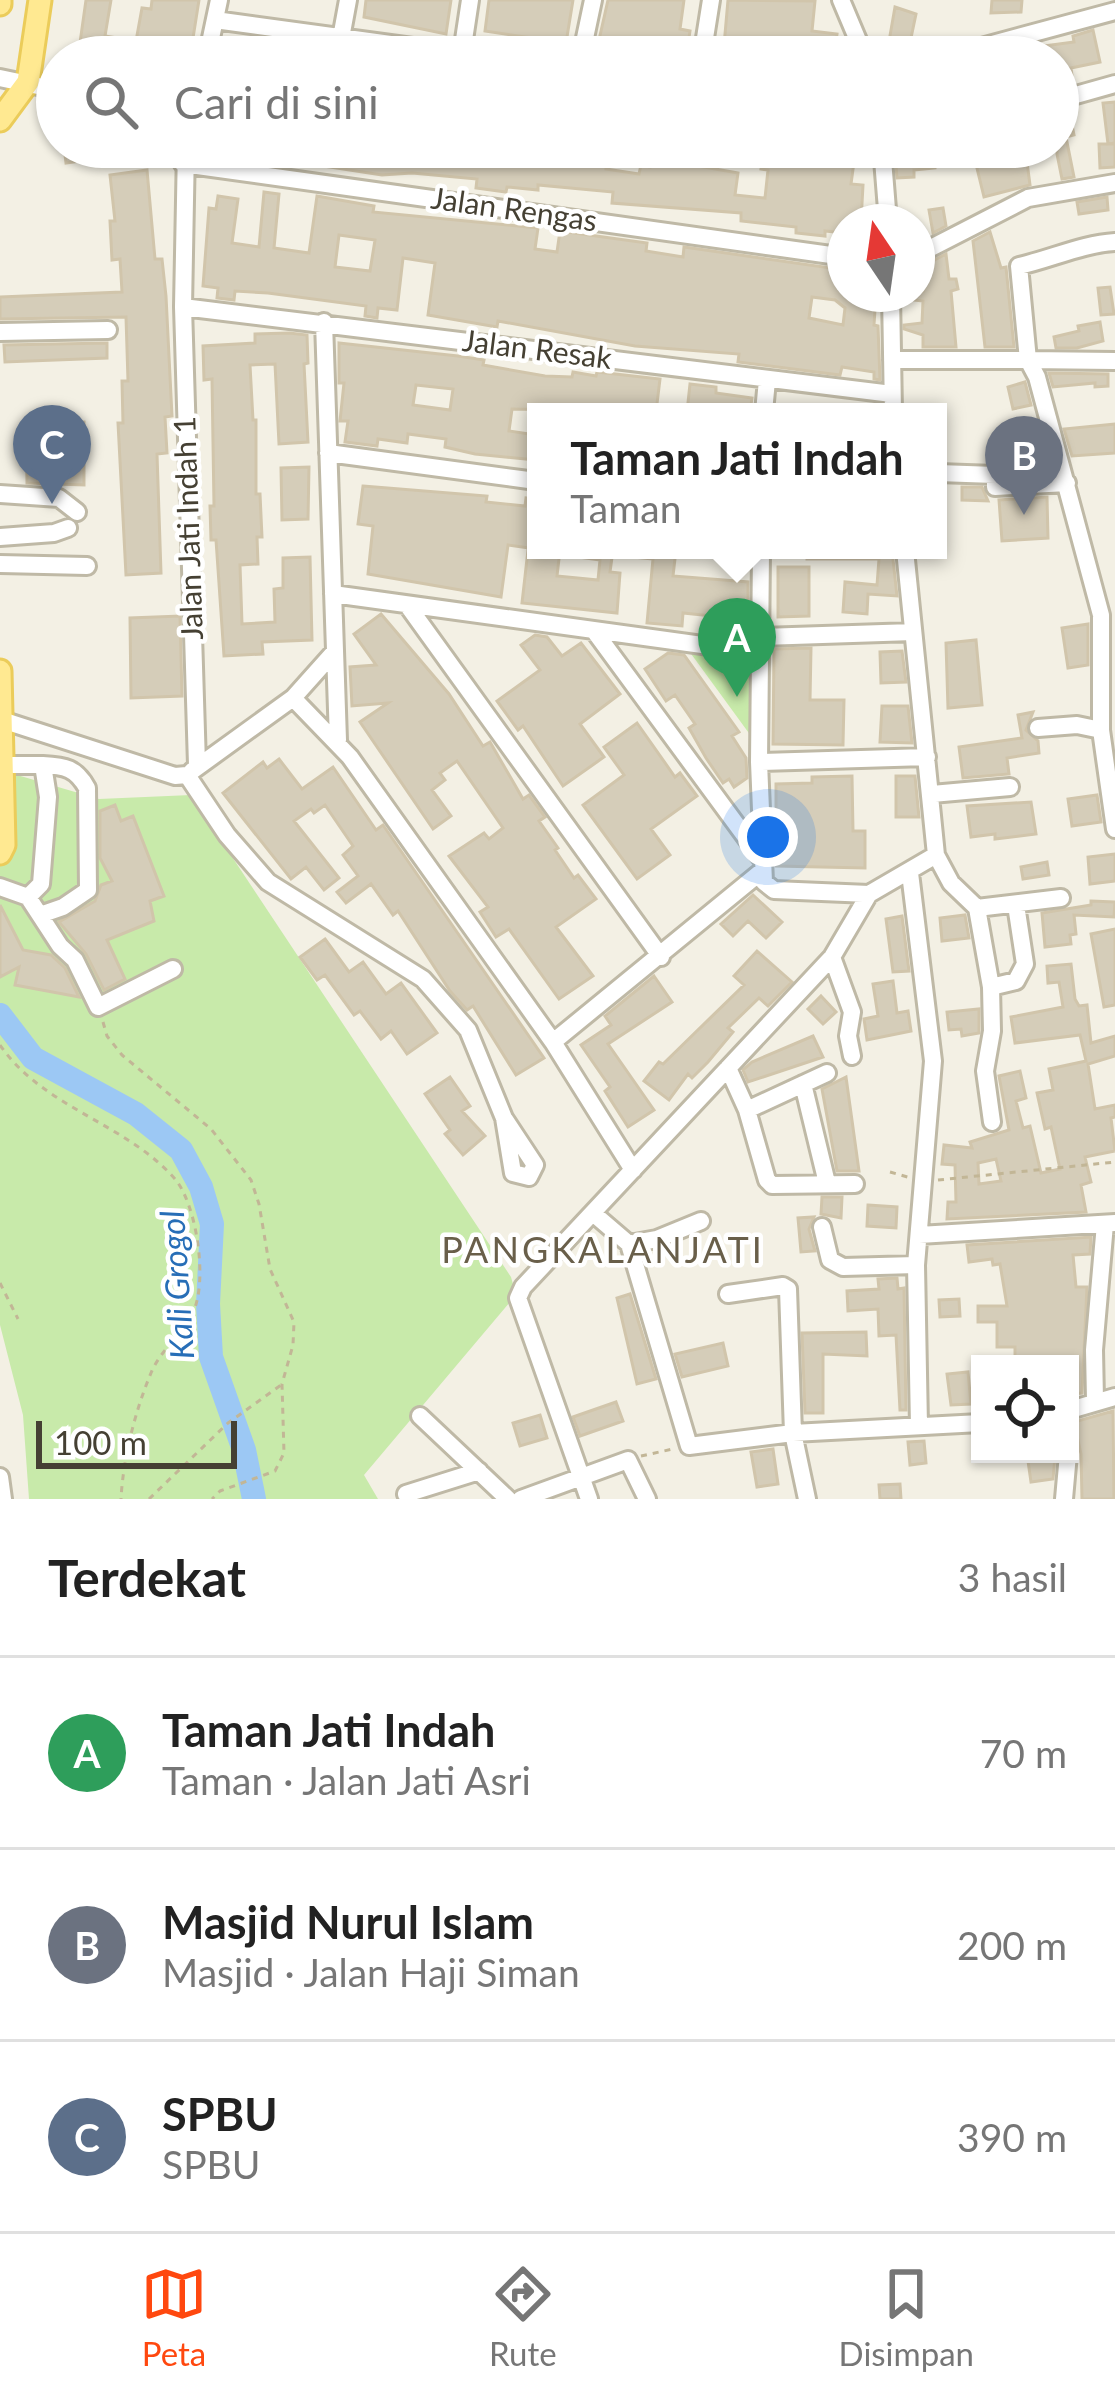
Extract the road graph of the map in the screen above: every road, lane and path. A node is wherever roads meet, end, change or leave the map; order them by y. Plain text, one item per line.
1 (40, 0) edge
2 (219, 0) edge
3 (348, 0) edge
4 (470, 0) edge
5 (593, 0) edge
6 (711, 0) edge
7 (848, 2) edge
8 (1115, 11) edge
9 (215, 20) junction
10 (212, 36) edge
11 (327, 36) edge
12 (341, 36) edge
13 (465, 36) edge
14 (585, 36) edge
15 (705, 36) edge
16 (859, 36) edge
17 (1022, 36) edge
18 (0, 78) edge
19 (28, 82) junction
20 (36, 84) edge
21 (1115, 84) edge
22 (1079, 94) edge
23 (0, 120) edge
24 (185, 168) edge
25 (270, 168) edge
26 (883, 168) edge
27 (1115, 183) edge
28 (886, 204) edge
29 (1115, 242) edge
30 (935, 246) edge
31 (827, 253) edge
32 (183, 307) junction
33 (891, 312) edge
34 (324, 322) junction
35 (108, 330) dead end
36 (0, 332) edge
37 (892, 360) junction
38 (1028, 361) junction
39 (1115, 361) edge
40 (767, 380) junction
41 (765, 403) edge
42 (893, 403) edge
43 (328, 453) junction
44 (947, 473) edge
45 (527, 480) edge
46 (1066, 483) junction
47 (0, 494) edge
48 (0, 537) edge
49 (761, 559) edge
50 (906, 559) edge
51 (0, 564) edge
52 (88, 566) dead end
53 (333, 594) junction
54 (408, 606) junction
55 (1108, 614) edge
56 (595, 632) junction
57 (914, 632) junction
58 (761, 645) junction
59 (335, 651) junction
60 (0, 671) edge
61 (293, 698) junction
62 (2, 720) edge
63 (1038, 728) dead end
64 (1101, 730) junction
65 (338, 740) junction
66 (927, 757) junction
67 (759, 762) junction
68 (193, 763) junction
69 (4, 765) junction
70 (43, 765) junction
71 (1010, 787) dead end
72 (932, 794) junction
73 (1114, 825) edge
74 (0, 853) edge
75 (936, 855) junction
76 (762, 865) junction
77 (910, 873) junction
78 (0, 887) edge
79 (869, 894) junction
80 (28, 896) junction
81 (1061, 898) dead end
82 (1016, 905) junction
83 (977, 908) junction
84 (40, 915) junction
85 (661, 957) junction
86 (832, 957) junction
87 (173, 969) dead end
88 (991, 987) junction
89 (98, 1007) junction
90 (553, 1042) junction
91 (0, 1045) edge
92 (852, 1056) dead end
93 (728, 1068) junction
94 (827, 1073) dead end
95 (803, 1084) junction
96 (747, 1109) junction
97 (504, 1118) dead end
98 (992, 1122) dead end
99 (1115, 1162) edge
100 (633, 1170) junction
101 (890, 1172) dead end
102 (921, 1181) junction
103 (827, 1183) junction
104 (855, 1184) dead end
105 (594, 1214) junction
106 (701, 1221) dead end
107 (1110, 1223) edge
108 (822, 1227) dead end
109 (919, 1235) junction
110 (629, 1244) junction
111 (916, 1265) junction
112 (0, 1283) edge
113 (728, 1294) dead end
114 (18, 1318) dead end
115 (282, 1384) junction
116 (1115, 1396) edge
117 (1095, 1400) junction
118 (1079, 1406) edge
119 (420, 1416) dead end
120 (971, 1423) edge
121 (919, 1426) junction
122 (793, 1433) junction
123 (689, 1446) junction
124 (628, 1460) junction
125 (1067, 1463) edge
126 (479, 1472) junction
127 (582, 1475) junction
128 (0, 1477) edge
129 (406, 1494) dead end
130 (3, 1499) edge
131 (121, 1499) edge
132 (149, 1499) edge
133 (212, 1499) edge
134 (508, 1499) edge
135 (521, 1499) edge
136 (589, 1499) edge
137 (647, 1499) edge
138 (807, 1499) edge
139 (1064, 1499) edge

1 - 19 main road
2 - 9 street
3 - 12 street
4 - 13 street
5 - 14 street
6 - 15 street
7 - 16 street
8 - 17 street
9 - 10 street
9 - 11 street
18 - 19 street
19 - 20 street
19 - 23 main road
21 - 22 street
24 - 32 street, Jalan Jati Indah 1
25 - 31 street, Jalan Rengas
26 - 28 street
27 - 30 street
29 - 38 street
32 - 34 street, Jalan Resak
32 - 68 street, Jalan Jati Indah 1
33 - 37 street
34 - 40 street, Jalan Resak
34 - 43 street
35 - 36 street
37 - 38 street
37 - 42 street
38 - 39 street
38 - 46 street
40 - 41 street
40 - 42 street, Jalan Resak
43 - 45 street
43 - 53 street
44 - 46 street
46 - 55 street
47 - 48 street
49 - 58 street
50 - 57 street
51 - 52 street
53 - 54 street
53 - 59 street
54 - 56 street
54 - 85 street
55 - 64 street
56 - 58 street
56 - 76 street
57 - 58 street
57 - 66 street
58 - 67 street
59 - 61 street
59 - 65 street
60 - 62 main road
61 - 65 street
61 - 68 street
62 - 68 street
62 - 69 main road
63 - 64 street
64 - 73 street
65 - 90 street
66 - 67 street
66 - 72 street
67 - 76 street
68 - 97 street
69 - 70 street
69 - 74 main road
70 - 80 street
70 - 84 street
71 - 72 street
72 - 75 street
75 - 77 street
75 - 83 street
76 - 79 street
76 - 85 street
77 - 79 street
77 - 102 street
78 - 80 street
79 - 86 street
80 - 84 street
81 - 82 street
82 - 83 street
82 - 88 street
83 - 88 street
84 - 89 street
85 - 90 street
86 - 92 street
86 - 93 street
87 - 89 street
88 - 98 street
89 - 115 path
90 - 100 street
91 - 131 path
93 - 96 street
93 - 100 street
94 - 95 street
95 - 96 street
95 - 103 street
96 - 103 street
99 - 102 path
100 - 105 street
101 - 102 path
102 - 109 street
103 - 104 street
105 - 110 street
105 - 127 street
106 - 110 street
107 - 109 street
107 - 117 street
108 - 111 street
109 - 111 street
110 - 123 street
111 - 121 street
112 - 114 path
113 - 122 street
115 - 132 path
115 - 133 path
116 - 117 street
117 - 118 street
119 - 126 street
120 - 121 street
121 - 122 street
122 - 123 street
122 - 138 street
123 - 124 path
124 - 127 street
124 - 137 street
125 - 139 street
126 - 129 street
126 - 134 street
127 - 135 street
127 - 136 street
128 - 130 street

